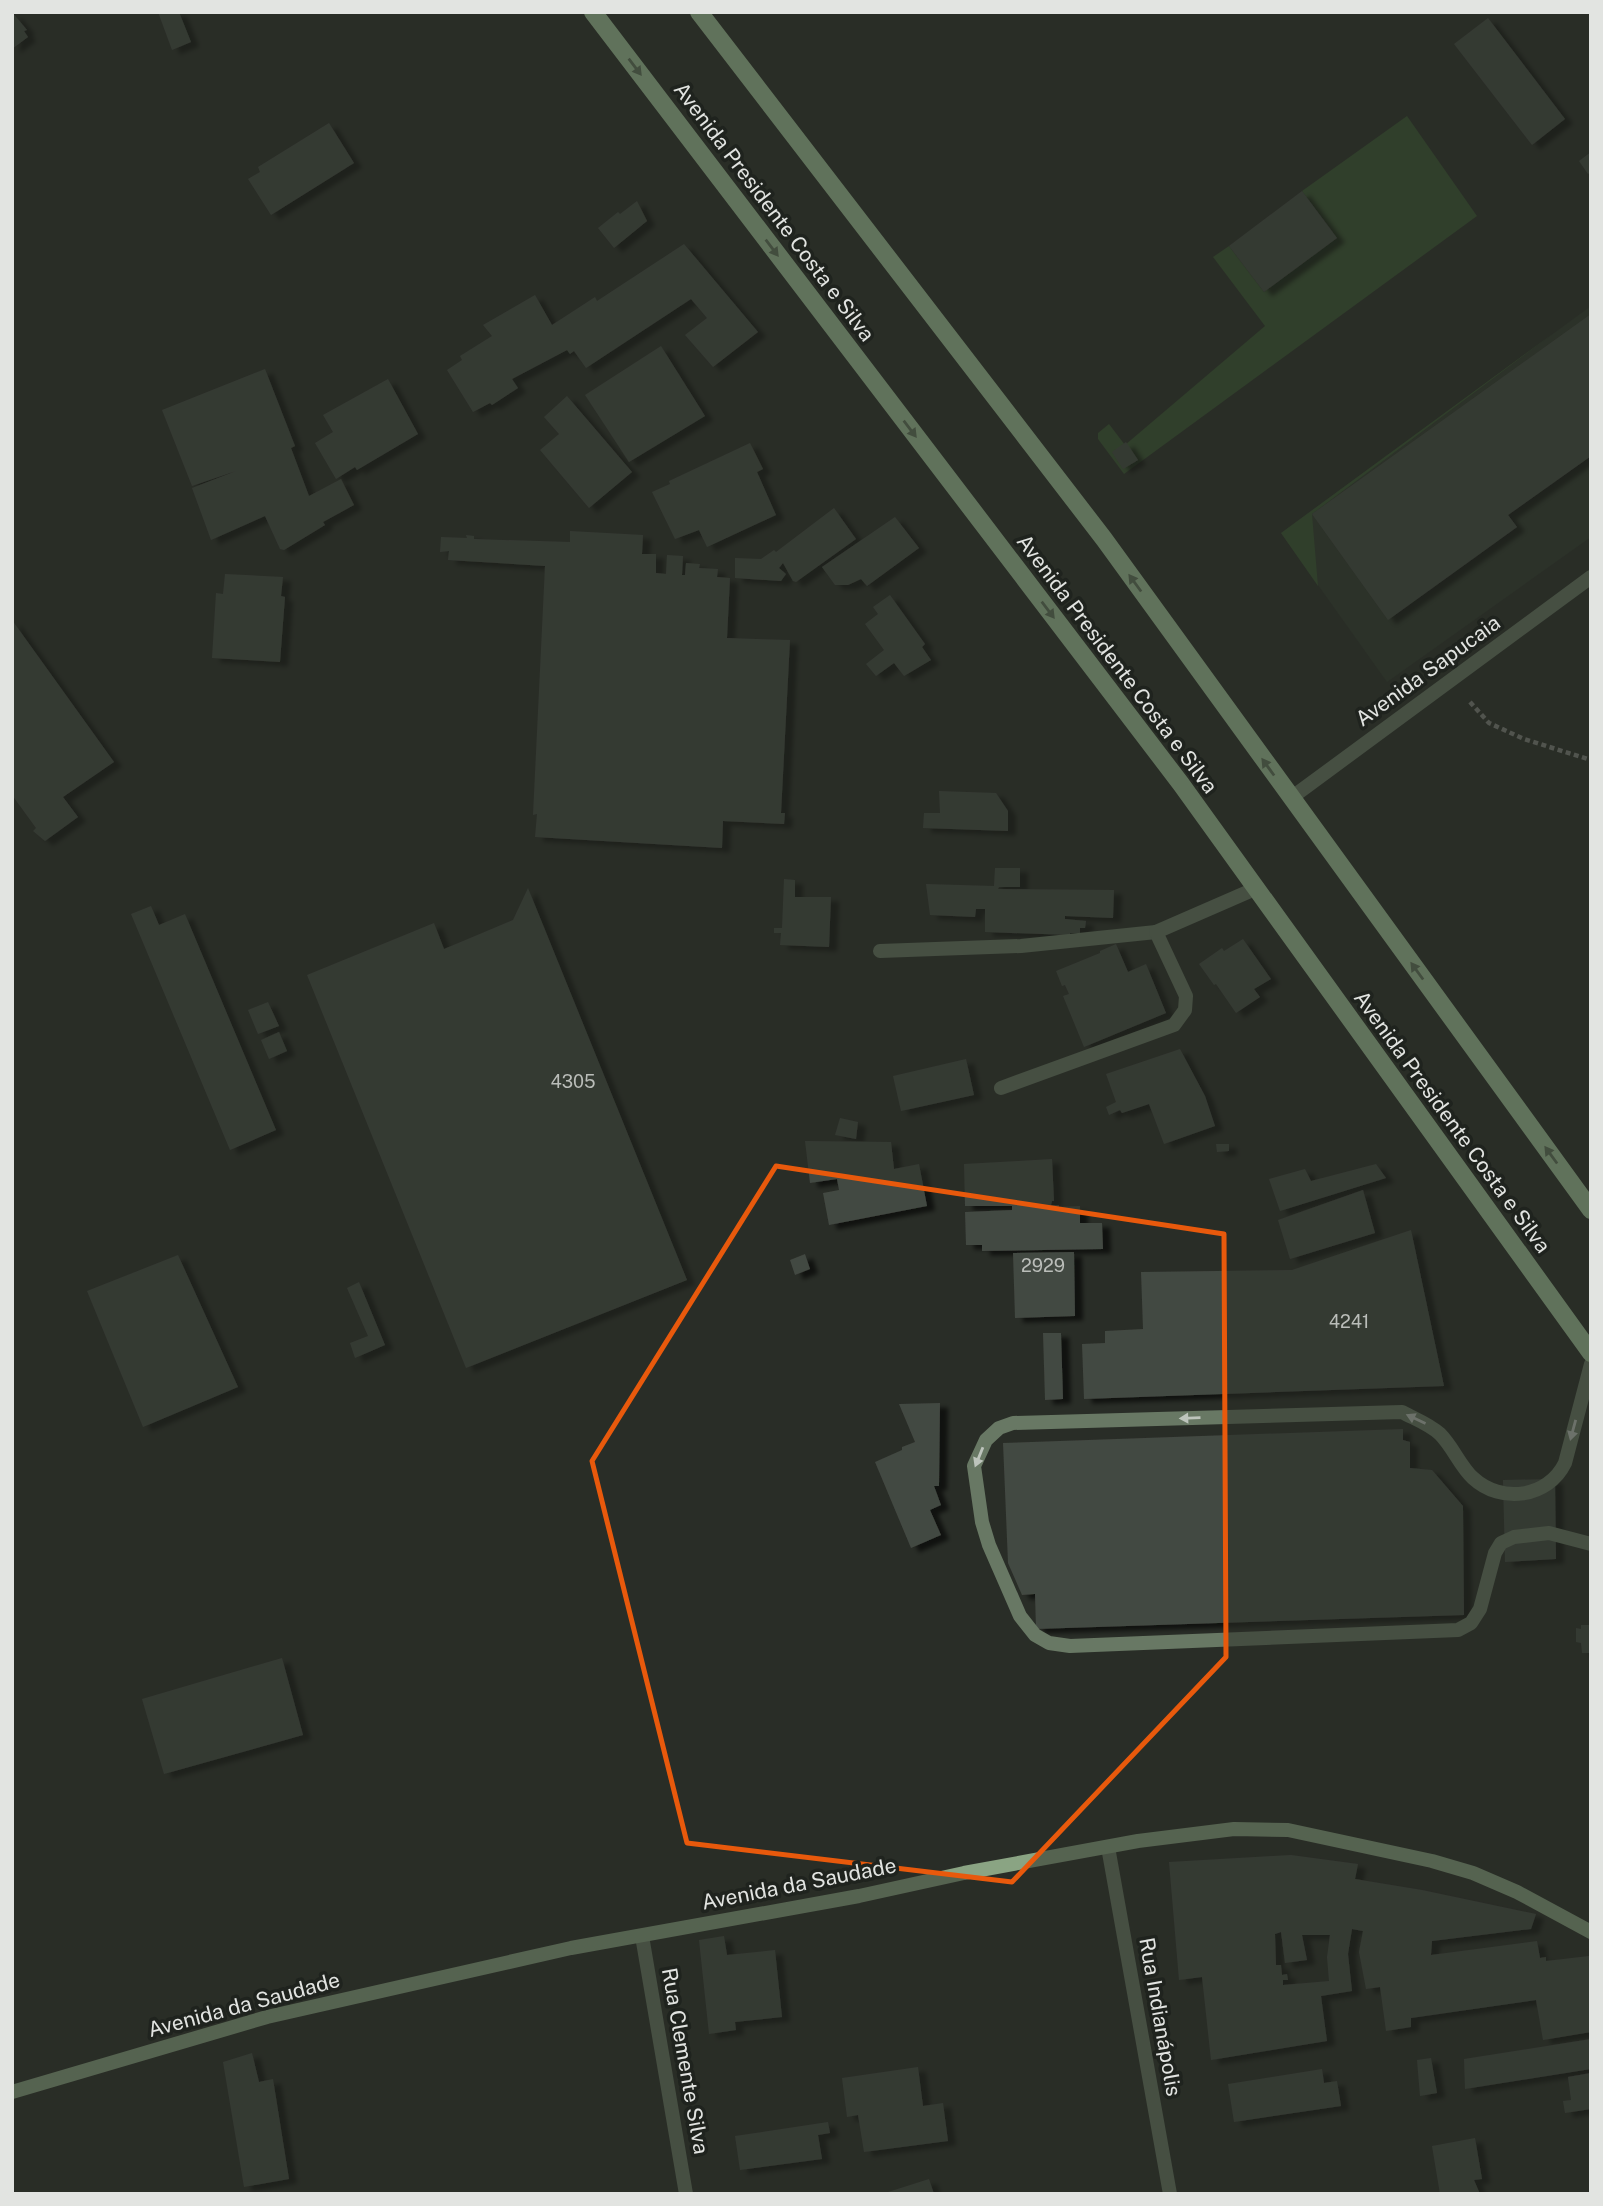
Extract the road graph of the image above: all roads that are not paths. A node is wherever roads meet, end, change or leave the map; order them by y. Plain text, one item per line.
1 (593, 12) edge
2 (699, 12) edge
3 (1591, 577) edge
4 (1291, 798) junction
5 (1257, 888) junction
6 (1156, 932) junction
7 (880, 951) dead end
8 (1001, 1088) dead end
9 (1591, 1210) edge
10 (1591, 1353) edge
11 (1591, 1364) edge
12 (1591, 1544) edge
13 (1108, 1847) junction
14 (1591, 1932) edge
15 (642, 1936) junction
16 (12, 2092) edge
17 (687, 2194) edge
18 (1170, 2194) edge

1 -> 5 main road, Avenida Presidente Costa e Silva
4 -> 2 main road
3 - 4 street, Avenida Sapucaia
9 -> 4 main road
5 - 6 street
5 - 10 main road, Avenida Presidente Costa e Silva
6 - 7 street
6 - 8 street
11 -> 12 street
13 - 14 street, Avenida da Saudade
13 - 15 street, Avenida da Saudade
13 - 18 street, Rua Indianápolis
15 - 16 street, Avenida da Saudade
15 - 17 street, Rua Clemente Silva

